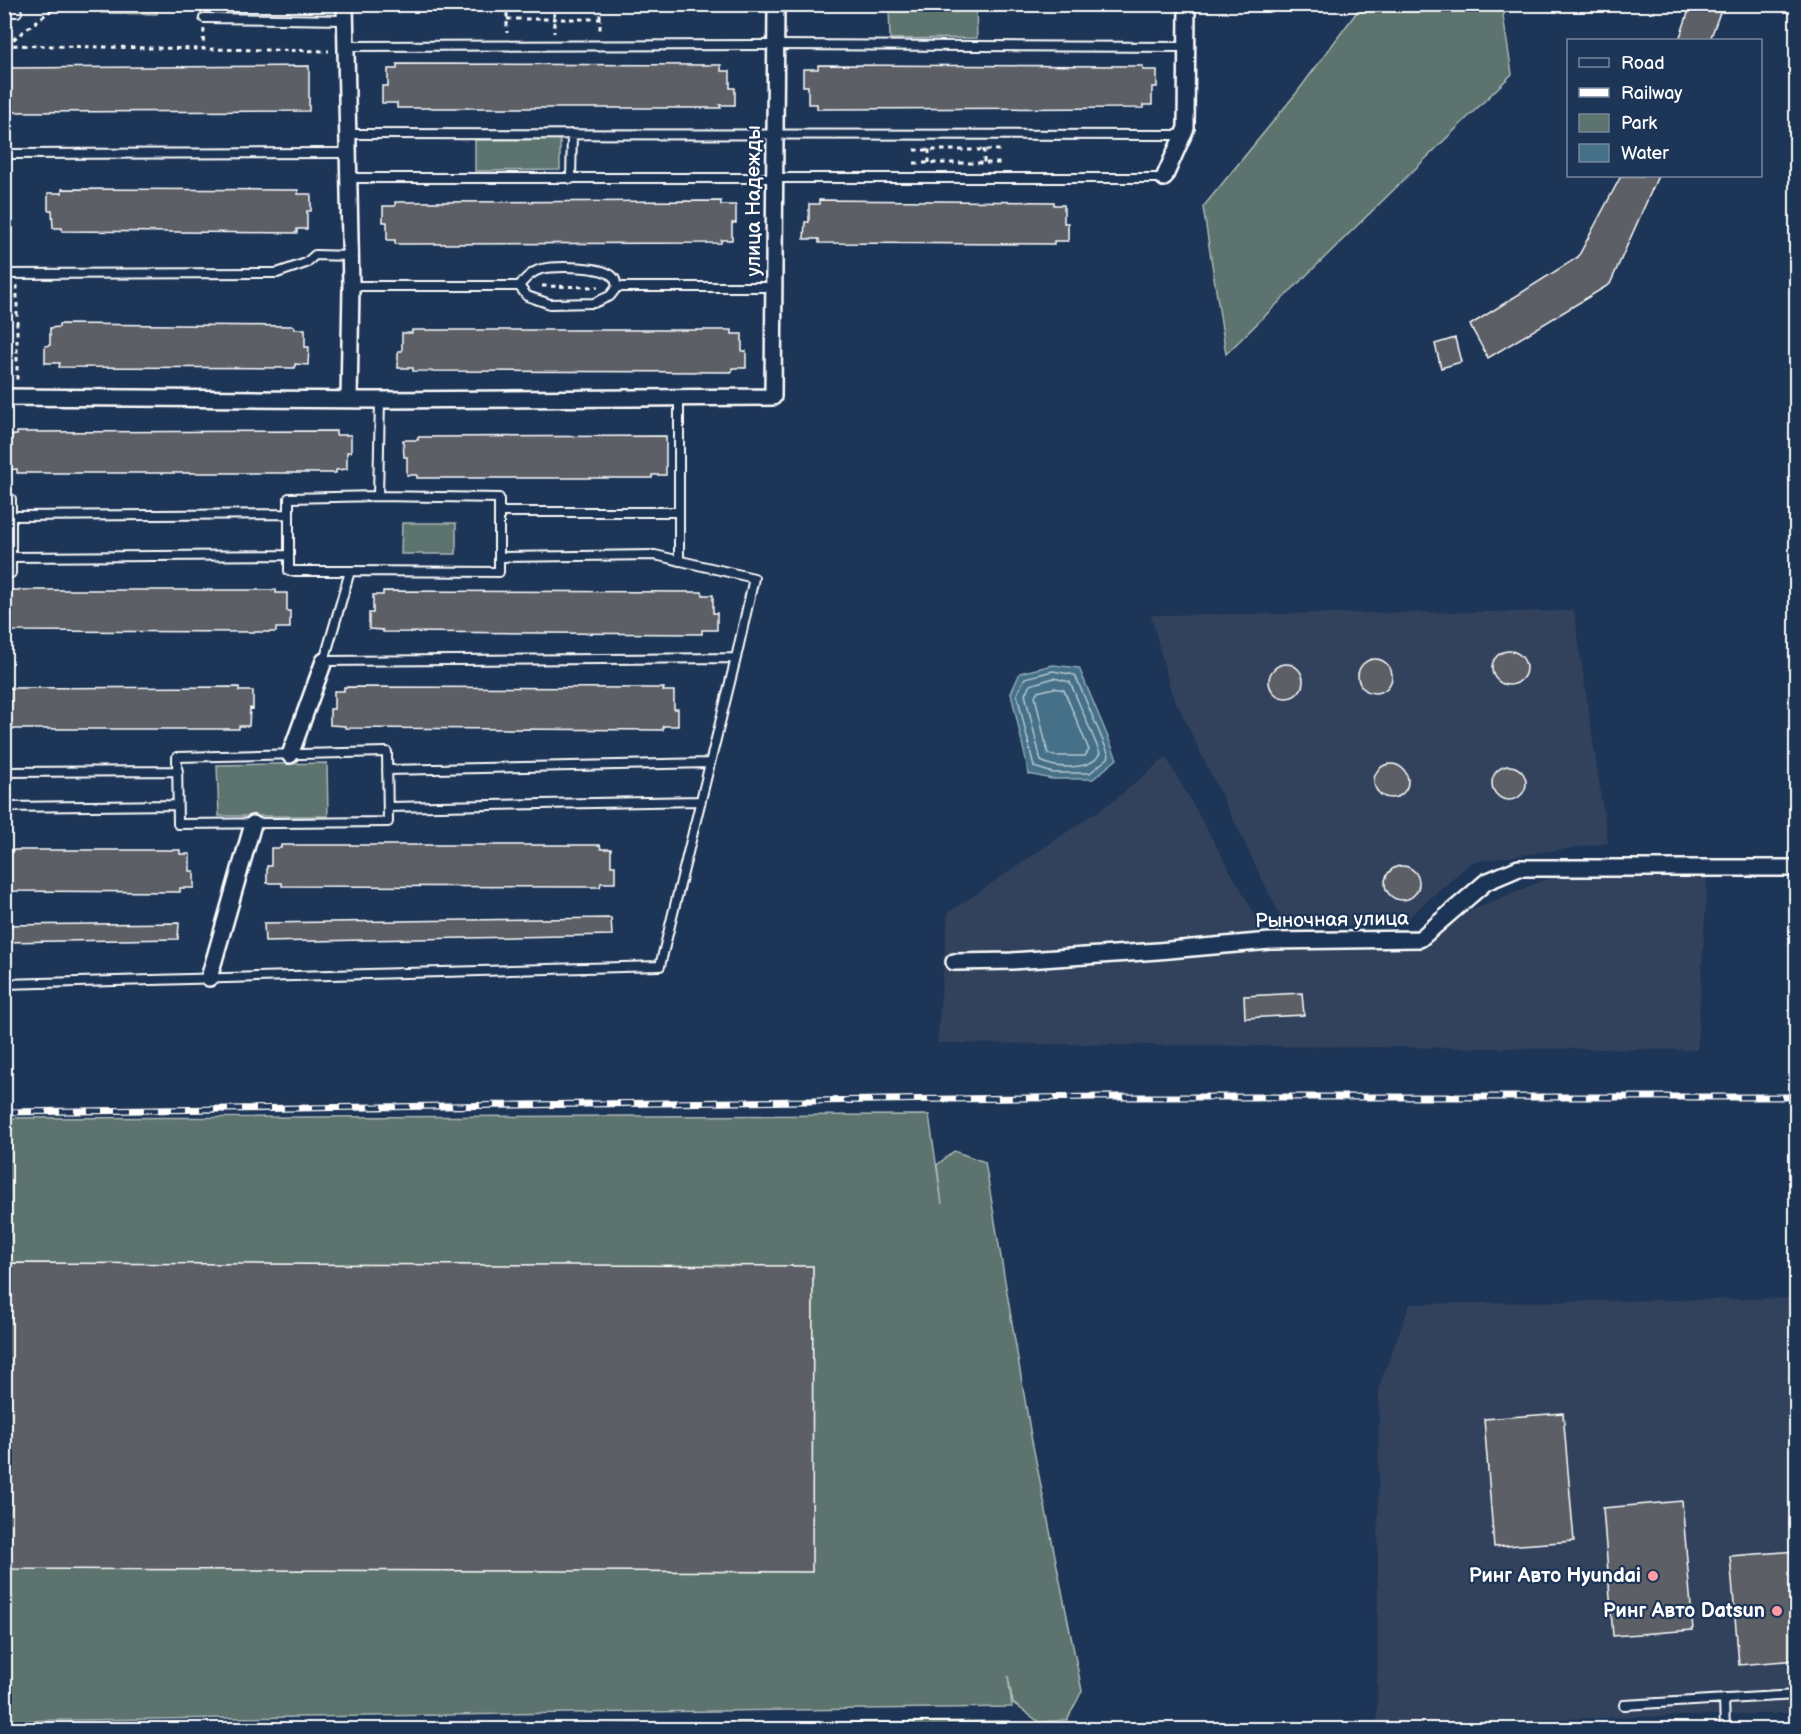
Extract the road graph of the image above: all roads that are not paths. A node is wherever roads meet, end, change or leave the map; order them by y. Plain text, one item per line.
1 (776, 4) edge
2 (1187, 4) edge
3 (4, 12) edge
4 (17, 12) dead end
5 (345, 12) edge
6 (204, 18) road end
7 (776, 45) junction
8 (1187, 47) junction
9 (345, 49) junction
10 (347, 134) junction
11 (572, 134) junction
12 (775, 134) junction
13 (1184, 135) junction
14 (347, 153) junction
15 (4, 154) edge
16 (348, 178) junction
17 (571, 178) junction
18 (776, 178) junction
19 (1164, 178) joint
20 (350, 256) junction
21 (4, 274) edge
22 (351, 286) junction
23 (519, 286) junction
24 (617, 287) junction
25 (775, 287) junction
26 (11, 397) edge
27 (679, 398) junction
28 (349, 400) junction
29 (380, 400) junction
30 (378, 496) junction
31 (4, 499) edge
32 (499, 512) junction
33 (680, 512) junction
34 (289, 514) junction
35 (11, 516) junction
36 (289, 555) junction
37 (11, 557) junction
38 (499, 557) junction
39 (679, 561) junction
40 (350, 571) junction
41 (4, 573) edge
42 (736, 658) junction
43 (324, 661) junction
44 (290, 755) junction
45 (710, 763) junction
46 (387, 770) junction
47 (177, 771) junction
48 (4, 772) edge
49 (701, 801) junction
50 (177, 805) junction
51 (4, 807) edge
52 (388, 807) junction
53 (253, 824) junction
54 (1797, 868) edge
55 (954, 962) dead end
56 (209, 978) junction
57 (4, 984) edge
58 (1797, 1695) edge
59 (1724, 1699) junction
60 (1624, 1705) dead end
61 (1725, 1730) edge

1 - 7 street, улица Надежды
2 - 8 street
3 - 4 lane
5 - 6 lane
5 - 9 street
7 - 8 lane
7 - 9 lane
7 - 12 street, улица Надежды
8 - 13 street
9 - 10 street
10 - 11 lane
10 - 14 street
11 - 12 lane
11 - 17 lane
12 - 13 lane
12 - 18 street, улица Надежды
13 - 19 street
14 - 15 lane
14 - 16 street
16 - 17 lane
16 - 20 street
17 - 18 lane
18 - 19 lane
18 - 25 street, улица Надежды
20 - 21 lane
20 - 22 street
22 - 23 lane
22 - 28 street
23 - 24 lane
23 - 24 lane
24 - 25 lane
25 - 27 street, улица Надежды
26 - 28 street
27 - 29 street
27 - 33 lane
28 - 29 street
29 - 30 lane
30 - 32 lane
30 - 34 lane
31 - 35 lane
32 - 33 lane
32 - 38 lane
33 - 39 lane
34 - 35 lane
34 - 36 lane
35 - 37 lane
36 - 37 lane
36 - 40 lane
37 - 41 lane
38 - 39 lane
38 - 40 lane
39 - 42 lane
40 - 43 lane
42 - 43 lane
42 - 45 lane
43 - 44 street
44 - 46 lane
44 - 47 lane
45 - 46 lane
45 - 49 lane
46 - 52 lane
47 - 48 lane
47 - 50 lane
49 - 52 lane
49 - 56 lane
50 - 51 lane
50 - 53 lane
52 - 53 lane
53 - 56 street
54 - 55 street, Рыночная улица
56 - 57 lane
58 - 59 lane
59 - 60 lane
59 - 61 lane

